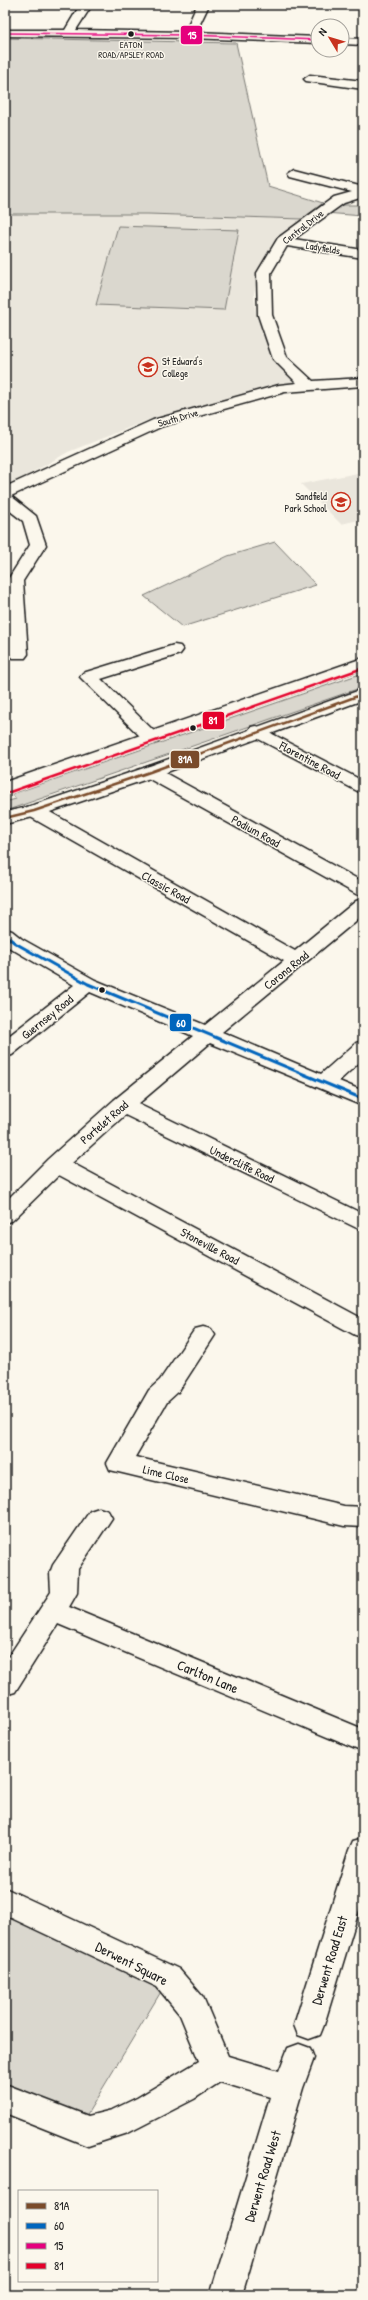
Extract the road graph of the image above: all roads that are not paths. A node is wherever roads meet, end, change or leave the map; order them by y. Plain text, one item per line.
1 (86, 5) edge
2 (203, 5) edge
3 (5, 33) edge
4 (69, 33) junction
5 (189, 35) junction
6 (310, 40) edge
7 (350, 41) edge
8 (363, 42) edge
9 (310, 78) dead end
10 (363, 85) edge
11 (294, 173) dead end
12 (363, 192) edge
13 (283, 241) junction
14 (363, 254) edge
15 (363, 382) edge
16 (310, 386) junction
17 (5, 493) edge
18 (5, 498) edge
19 (174, 650) dead end
20 (19, 654) dead end
21 (363, 663) edge
22 (362, 696) edge
23 (257, 731) junction
24 (152, 738) junction
25 (150, 772) junction
26 (5, 788) edge
27 (363, 788) edge
28 (16, 817) edge
29 (363, 890) edge
30 (363, 905) edge
31 (5, 936) edge
32 (298, 961) junction
33 (88, 984) junction
34 (207, 1034) junction
35 (363, 1048) edge
36 (5, 1050) edge
37 (324, 1083) junction
38 (363, 1099) edge
39 (122, 1105) junction
40 (56, 1164) junction
41 (5, 1215) edge
42 (363, 1223) edge
43 (363, 1329) edge
44 (203, 1335) dead end
45 (363, 1517) edge
46 (99, 1518) dead end
47 (53, 1611) junction
48 (5, 1684) edge
49 (363, 1741) edge
50 (363, 1850) edge
51 (5, 1901) edge
52 (309, 2025) dead end
53 (299, 2058) dead end
54 (218, 2067) junction
55 (288, 2088) junction
56 (5, 2098) edge
57 (226, 2295) edge

1 - 4 main road
2 - 5 main road
3 - 4 main road
4 - 5 main road
5 - 6 main road
7 - 8 main road
9 - 10 main road
11 - 12 main road
12 - 13 main road, Central Drive
13 - 14 main road, Ladyfields
13 - 16 main road, Central Drive
15 - 16 main road, South Drive
16 - 17 main road, South Drive
18 - 20 main road
19 - 24 main road
21 - 24 main road
22 - 23 main road
23 - 25 main road
23 - 27 main road, Florentine Road
24 - 26 main road
25 - 28 main road
25 - 29 main road, Podium Road
28 - 32 main road, Classic Road
30 - 32 main road, Corona Road
31 - 33 main road
32 - 34 main road, Corona Road
33 - 34 main road
33 - 36 main road, Guernsey Road
34 - 37 main road
34 - 39 main road, Portelet Road
35 - 37 main road
37 - 38 main road
39 - 40 main road, Portelet Road
39 - 42 main road, Undercliffe Road
40 - 41 main road, Portelet Road
40 - 43 main road, Stoneville Road
44 - 45 main road, Lime Close
46 - 47 main road
47 - 48 main road
47 - 49 main road, Carlton Lane
50 - 52 main road, Derwent Road East
51 - 54 main road, Derwent Square
53 - 55 main road, Derwent Road West
54 - 55 main road
54 - 56 main road
55 - 57 main road, Derwent Road West

